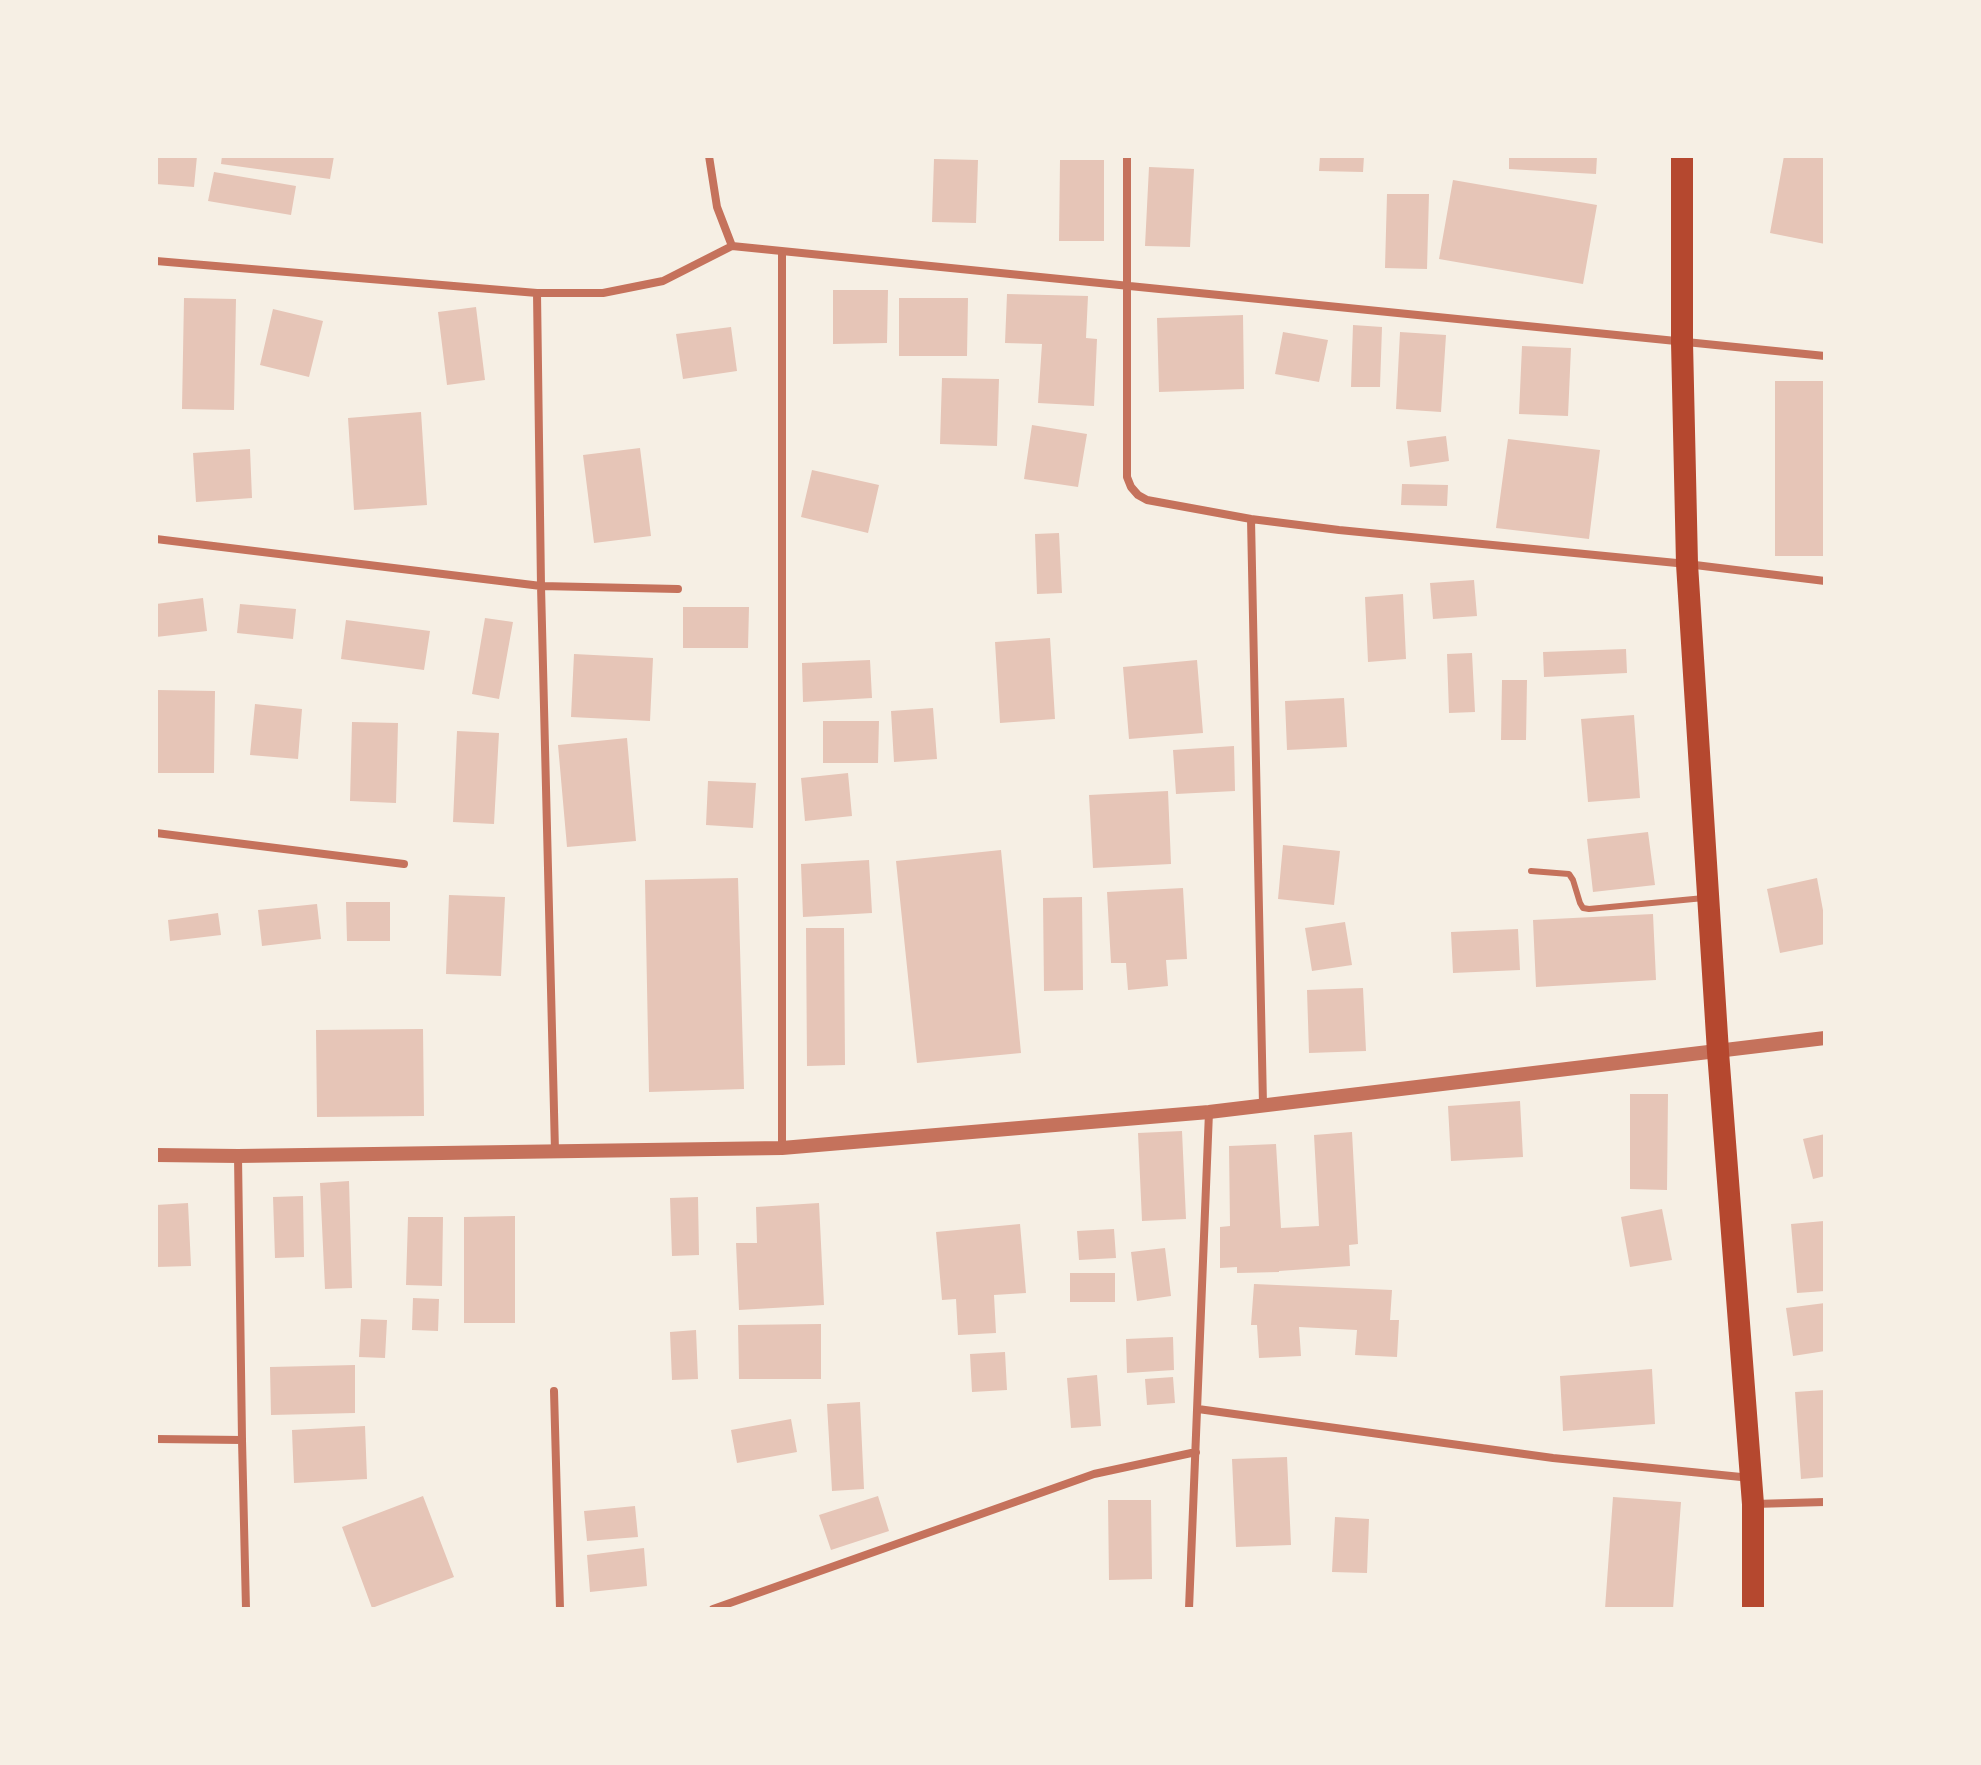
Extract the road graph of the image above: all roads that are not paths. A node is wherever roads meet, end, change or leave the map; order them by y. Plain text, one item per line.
1 (709, 156) edge
2 (1127, 156) edge
3 (1682, 156) edge
4 (732, 246) junction
5 (782, 252) junction
6 (156, 261) edge
7 (1127, 286) junction
8 (537, 293) junction
9 (1682, 342) junction
10 (1825, 356) edge
11 (1251, 519) junction
12 (156, 539) edge
13 (1687, 564) junction
14 (1825, 581) edge
15 (541, 586) junction
16 (678, 589) dead end
17 (156, 833) edge
18 (404, 864) dead end
19 (1531, 871) dead end
20 (1708, 897) junction
21 (1825, 1038) edge
22 (1718, 1052) junction
23 (1263, 1105) junction
24 (1209, 1112) junction
25 (782, 1148) junction
26 (555, 1151) junction
27 (156, 1155) edge
28 (238, 1156) junction
29 (554, 1391) dead end
30 (1198, 1409) junction
31 (156, 1439) edge
32 (242, 1440) junction
33 (1196, 1452) junction
34 (1751, 1478) junction
35 (1825, 1502) edge
36 (1753, 1504) junction
37 (246, 1609) edge
38 (560, 1609) edge
39 (713, 1609) edge
40 (1189, 1609) edge
41 (1753, 1609) edge

1 - 4 street
2 - 7 street
3 - 9 highway
4 - 5 street
4 - 8 street
5 - 7 street
5 - 25 street
6 - 8 street
7 - 9 street
7 - 11 street
8 - 15 street
9 - 10 street
9 - 13 highway
11 - 13 street
11 - 23 street
12 - 15 street
13 - 14 street
13 - 20 highway
15 - 16 street
15 - 26 street
17 - 18 street
19 - 20 lane
20 - 22 highway
21 - 22 street
22 - 23 street
22 - 34 highway
23 - 24 street
24 - 25 street
24 - 30 street
25 - 26 street
26 - 28 street
27 - 28 street
28 - 32 street
29 - 38 street
30 - 33 street
30 - 34 street
31 - 32 street
32 - 37 street
33 - 39 street
33 - 40 street
34 - 36 highway
35 - 36 street
36 - 41 highway

